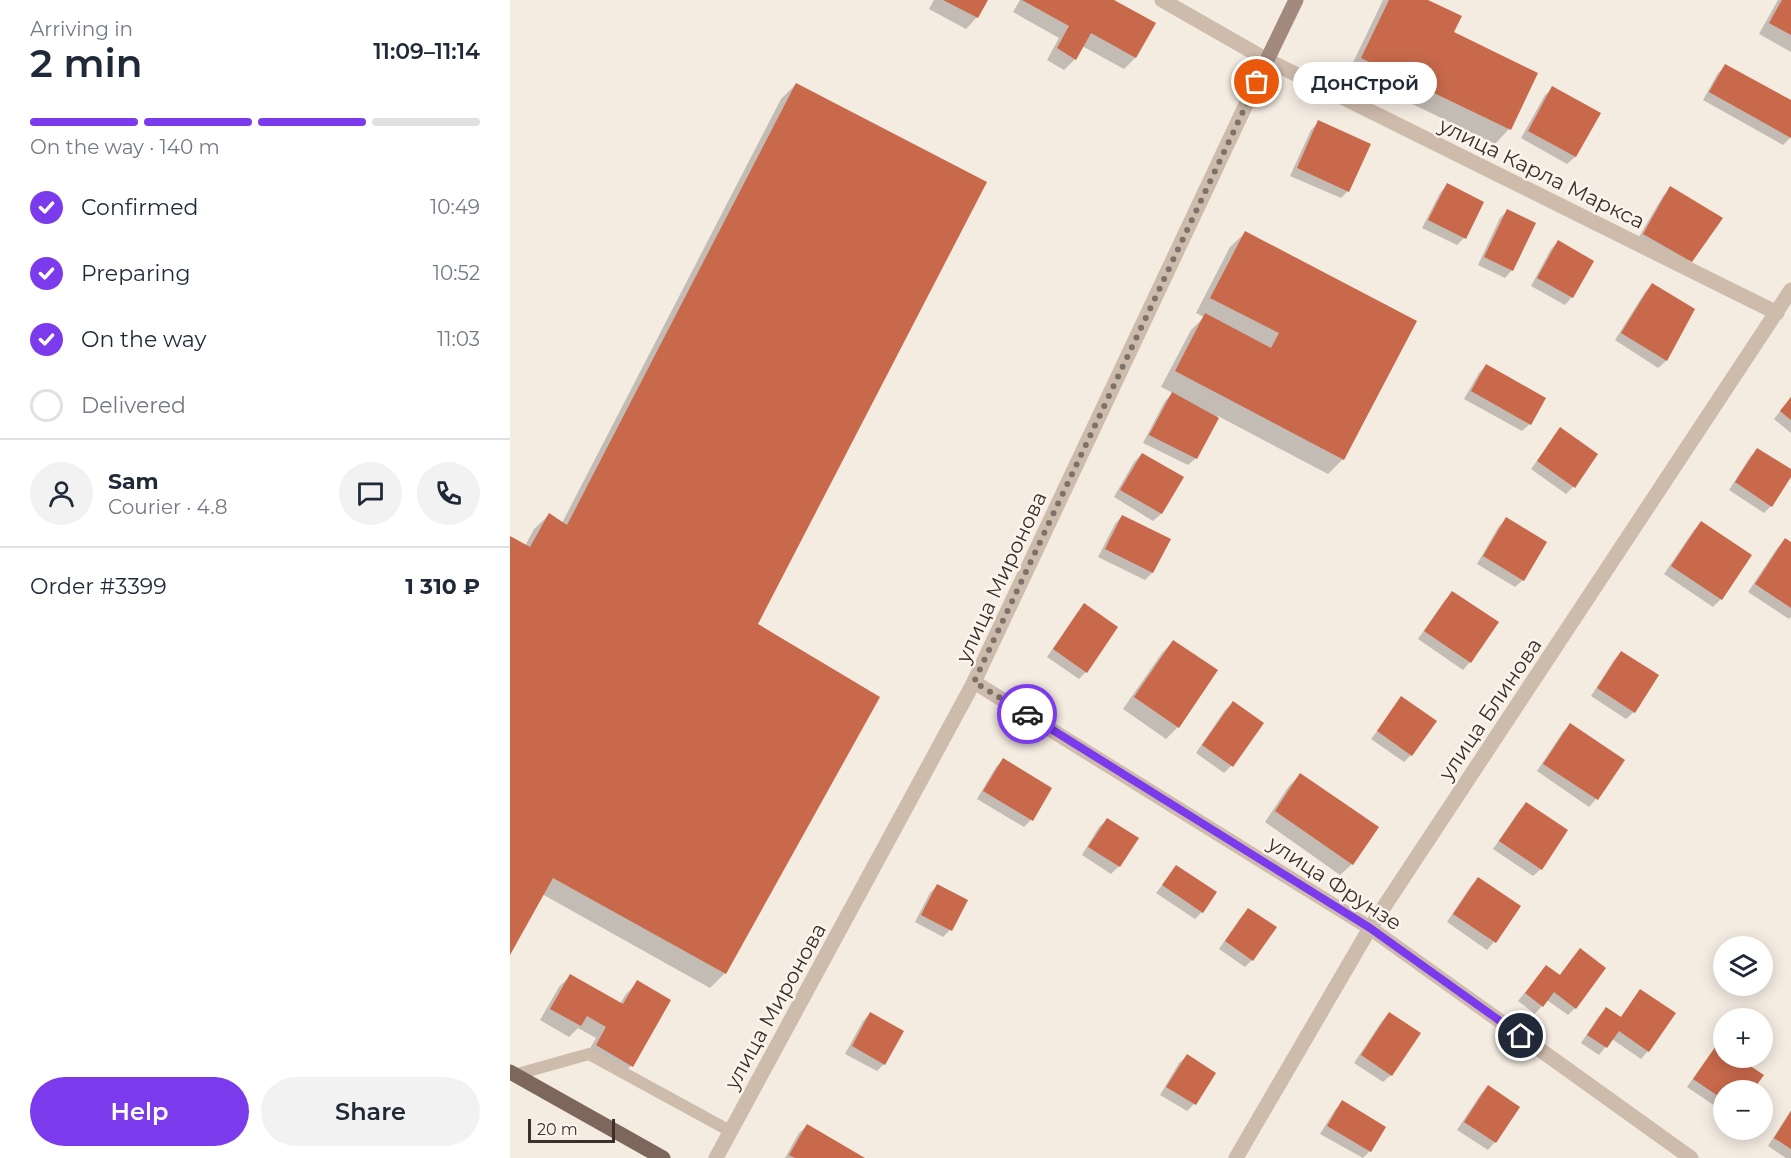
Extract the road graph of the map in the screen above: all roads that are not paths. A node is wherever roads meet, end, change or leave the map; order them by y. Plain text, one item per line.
1 (1162, 0) edge
2 (1296, 0) edge
3 (1267, 60) junction
4 (1791, 290) edge
5 (1777, 313) junction
6 (974, 682) junction
7 (1370, 928) junction
8 (512, 1073) edge
9 (730, 1131) junction
10 (663, 1158) edge
11 (717, 1158) edge
12 (1236, 1158) edge
13 (1691, 1158) edge

1 - 3 street, улица Карла Маркса
2 - 3 street, улица Миронова
3 - 5 street, улица Карла Маркса
3 - 6 street, улица Миронова
4 - 5 street, улица Блинова
5 - 7 street, улица Блинова
6 - 7 street, улица Фрунзе
6 - 9 street, улица Миронова
7 - 12 street, улица Блинова
7 - 13 street, улица Фрунзе
8 - 9 lane
8 - 10 main road
9 - 11 street, улица Миронова

